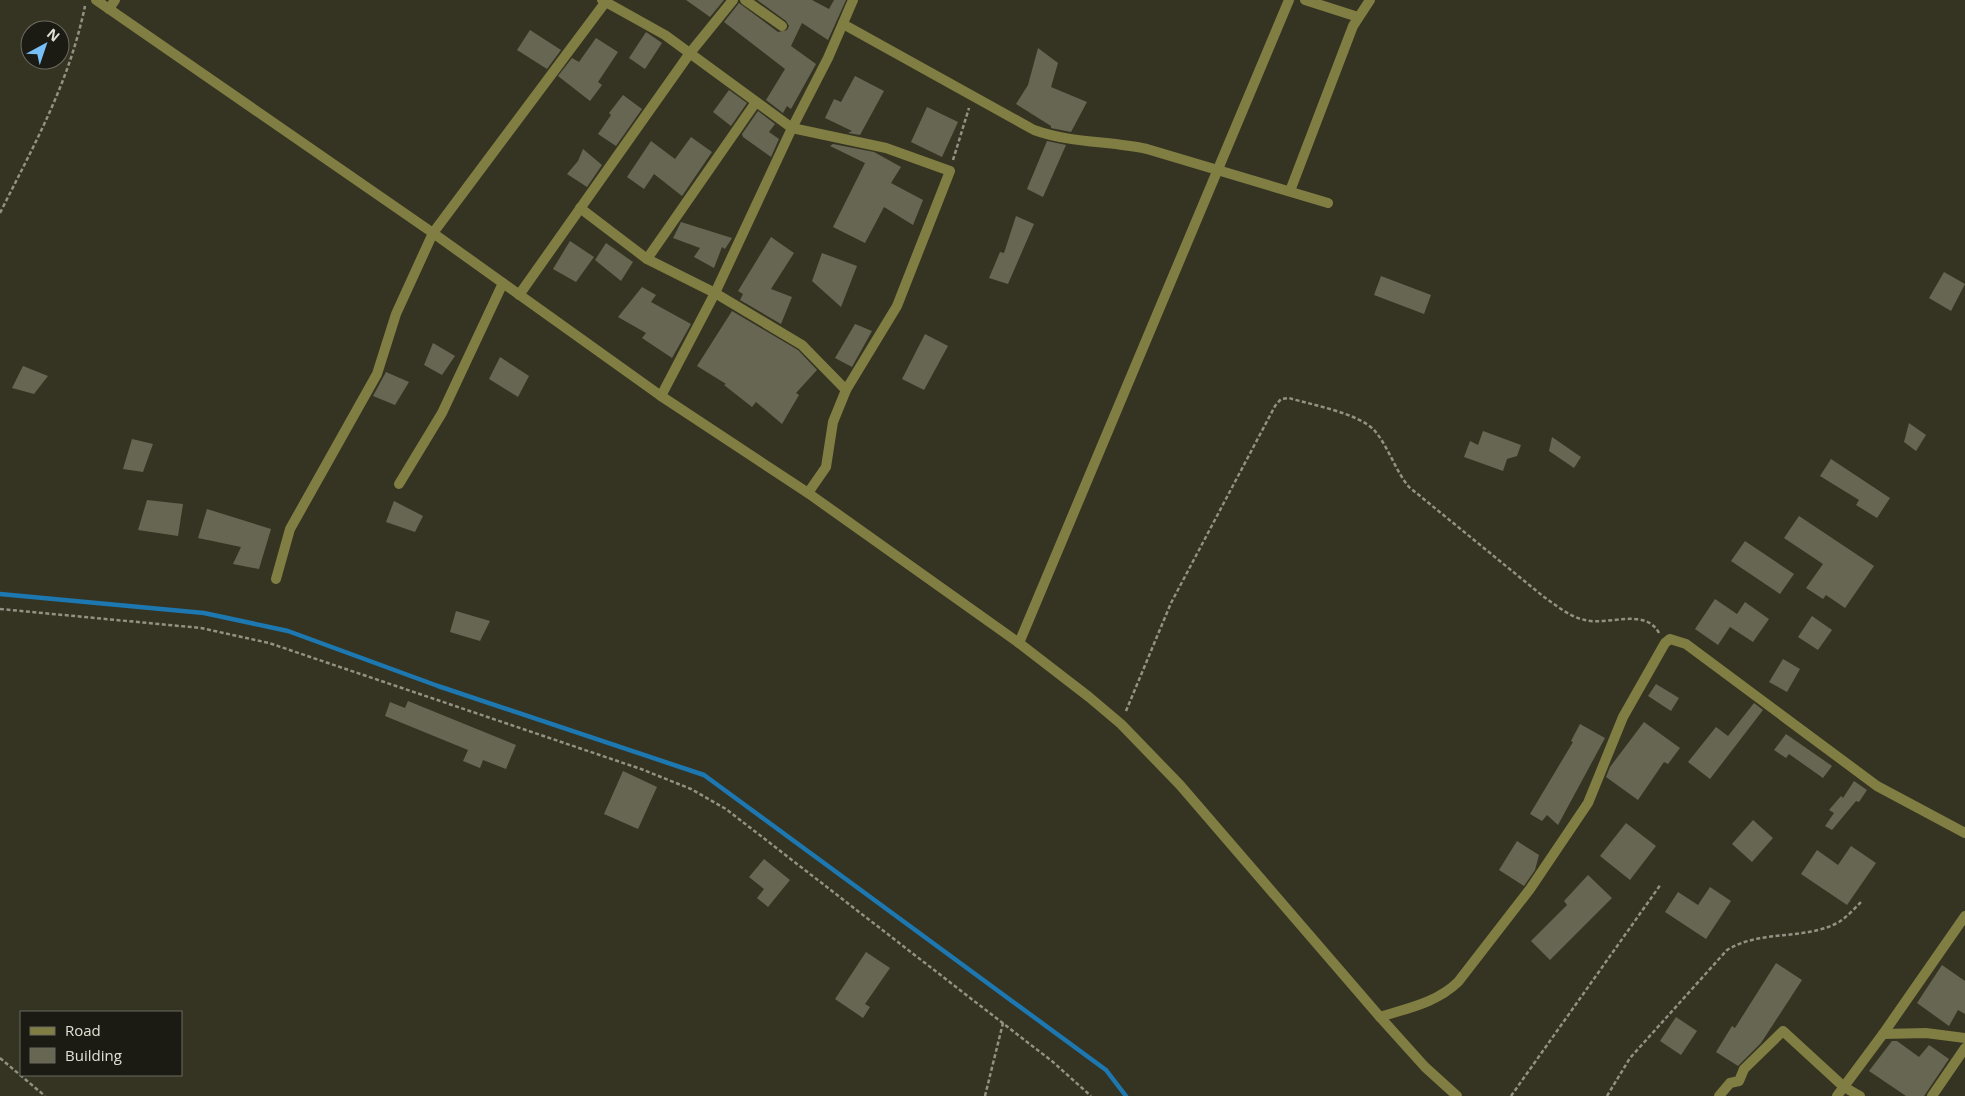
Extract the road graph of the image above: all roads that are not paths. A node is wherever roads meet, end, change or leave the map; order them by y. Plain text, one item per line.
1 (96, 0) edge
2 (115, 0) edge
3 (733, 0) edge
4 (745, 0) edge
5 (853, 0) edge
6 (1288, 0) edge
7 (1305, 0) edge
8 (1370, 0) edge
9 (605, 1) edge
10 (109, 9) junction
11 (1358, 17) junction
12 (843, 24) junction
13 (782, 26) dead end
14 (690, 53) junction
15 (756, 102) junction
16 (792, 128) junction
17 (1218, 170) junction
18 (1290, 191) junction
19 (1328, 203) dead end
20 (580, 208) junction
21 (433, 233) junction
22 (646, 259) junction
23 (503, 283) junction
24 (715, 293) junction
25 (519, 295) junction
26 (846, 390) junction
27 (661, 396) junction
28 (399, 484) dead end
29 (808, 493) junction
30 (276, 579) dead end
31 (1019, 643) junction
32 (1965, 833) edge
33 (1965, 916) edge
34 (1380, 1017) junction
35 (1883, 1034) junction
36 (1965, 1038) edge
37 (1965, 1048) edge
38 (1841, 1092) edge
39 (1457, 1096) edge
40 (1719, 1096) edge
41 (1860, 1096) edge
42 (1932, 1096) edge

1 - 10 street
2 - 10 street
3 - 14 street
4 - 13 street
5 - 12 street
6 - 17 street
7 - 11 street
8 - 11 street
9 - 14 street
9 - 21 street
10 - 21 street
11 - 18 street
12 - 16 street
12 - 17 street
14 - 15 street
14 - 20 street
15 - 16 street
15 - 22 street
16 - 24 street
16 - 26 street
17 - 18 street
17 - 31 street
18 - 19 street
20 - 22 street
20 - 25 street
21 - 23 street
21 - 30 street
22 - 24 street
23 - 25 street
23 - 28 street
24 - 26 street
24 - 27 street
25 - 27 street
26 - 29 street
27 - 29 street
29 - 31 street
31 - 34 street
32 - 34 street
33 - 35 street
34 - 39 street
35 - 36 street
35 - 38 street
37 - 42 street
38 - 40 street
38 - 41 street

